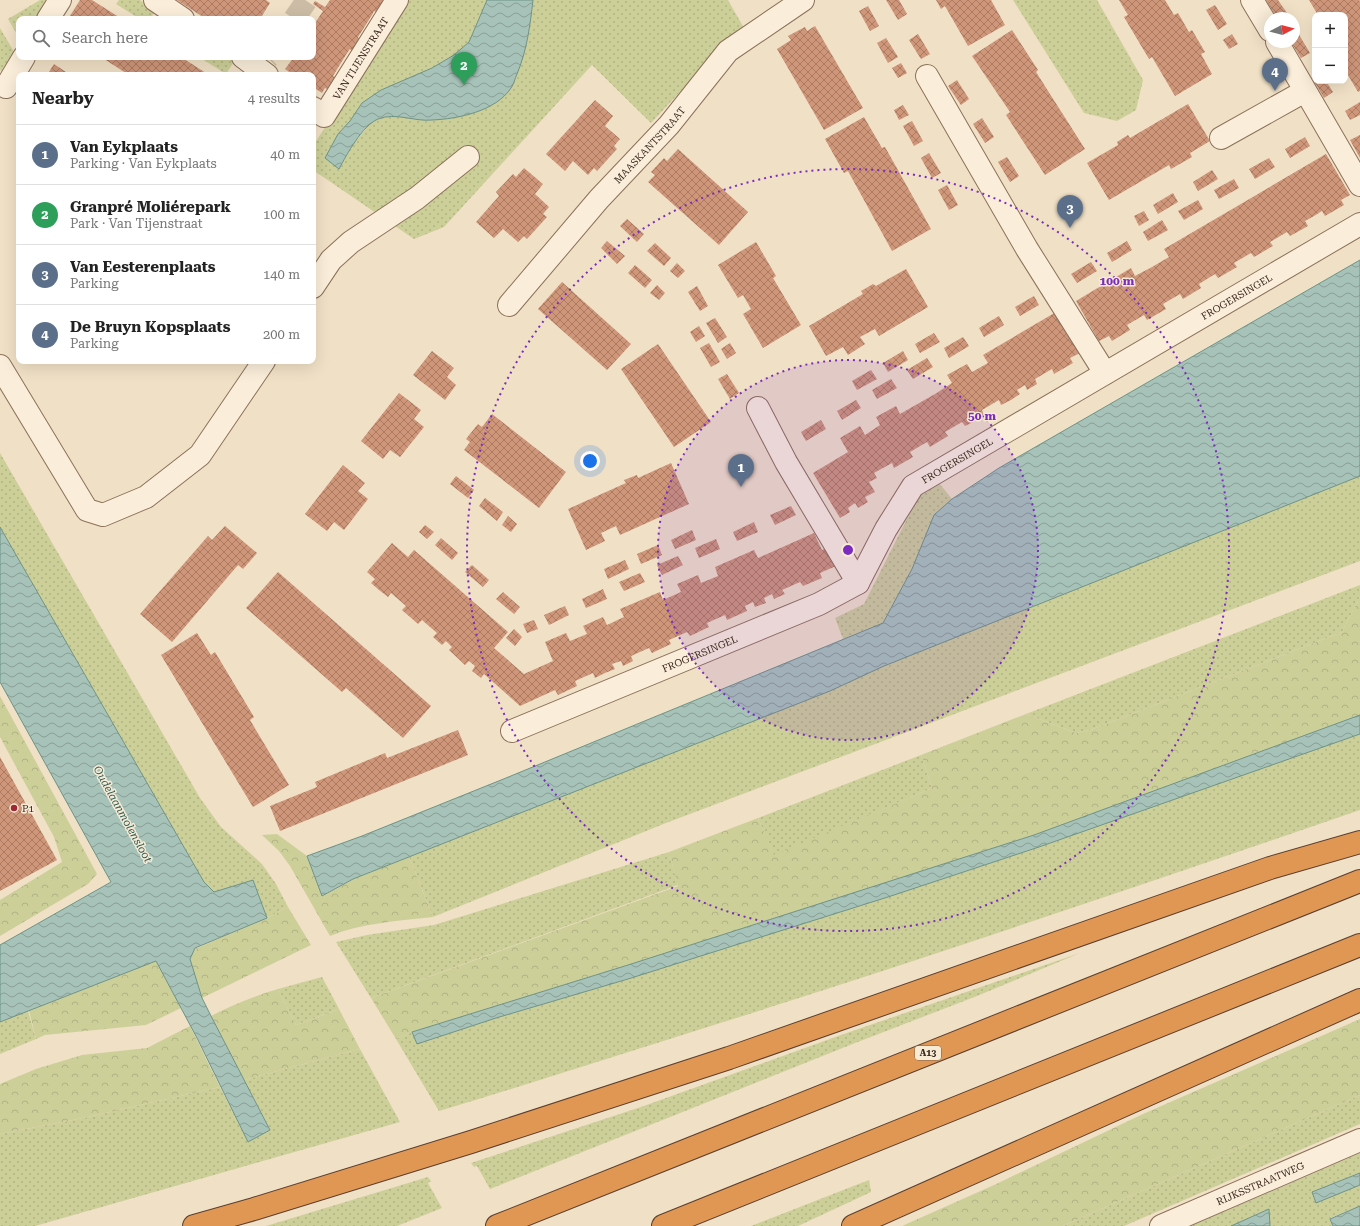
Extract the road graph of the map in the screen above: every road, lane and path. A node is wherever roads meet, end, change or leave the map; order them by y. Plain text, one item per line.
1 (60, 0) edge
2 (155, 0) edge
3 (397, 0) edge
4 (803, 0) edge
5 (1252, 0) edge
6 (50, 16) edge
7 (179, 16) edge
8 (1264, 20) edge
9 (1281, 48) edge
10 (22, 60) edge
11 (248, 60) edge
12 (264, 70) edge
13 (16, 72) edge
14 (16, 72) edge
15 (927, 76) dead end
16 (8, 88) edge
17 (1306, 91) junction
18 (319, 112) edge
19 (1221, 138) dead end
20 (468, 158) dead end
21 (1360, 185) edge
22 (1360, 224) edge
23 (316, 282) edge
24 (509, 305) dead end
25 (262, 364) edge
26 (0, 366) edge
27 (1106, 373) junction
28 (758, 408) dead end
29 (858, 583) junction
30 (512, 730) dead end
31 (1360, 842) edge
32 (1360, 881) edge
33 (1360, 945) edge
34 (1360, 1000) edge
35 (1360, 1140) edge
36 (194, 1226) edge
37 (497, 1226) edge
38 (663, 1226) edge
39 (853, 1226) edge
40 (1161, 1226) edge

1 - 6 street
2 - 7 street
3 - 18 street, VAN TIJENSTRAAT
4 - 24 street, MAASKANTSTRAAT
5 - 8 street
9 - 17 street
10 - 13 street
11 - 12 street
14 - 16 street
15 - 27 street
17 - 19 street
17 - 21 street
20 - 23 street
22 - 27 street, FROGERSINGEL
25 - 26 street
27 - 29 street, FROGERSINGEL
28 - 29 street
29 - 30 street, FROGERSINGEL
31 - 36 highway
32 - 37 highway, A13
33 - 38 highway
34 - 39 highway
35 - 40 street, RIJKSSTRAATWEG

